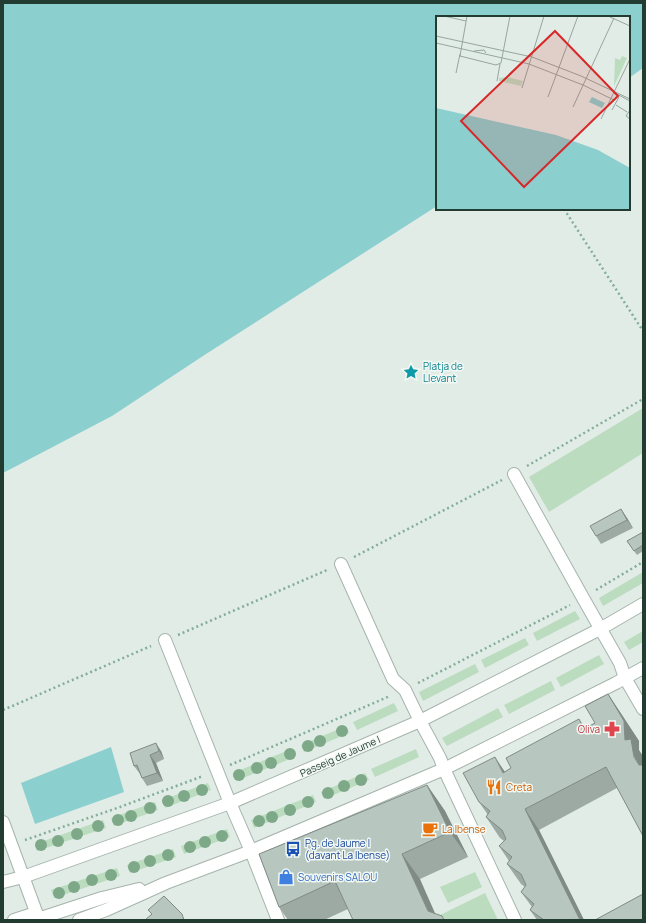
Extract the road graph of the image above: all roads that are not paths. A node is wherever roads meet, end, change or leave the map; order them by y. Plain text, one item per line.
1 (514, 474) road end
2 (341, 564) road end
3 (643, 604) edge
4 (600, 629) junction
5 (165, 640) dead end
6 (643, 668) edge
7 (625, 678) junction
8 (643, 709) edge
9 (420, 721) junction
10 (444, 769) junction
11 (230, 803) junction
12 (4, 825) edge
13 (251, 851) junction
14 (23, 877) junction
15 (3, 882) edge
16 (166, 883) junction
17 (37, 918) edge
18 (14, 920) edge
19 (79, 920) edge
20 (278, 920) edge
21 (515, 920) edge

1 - 4 street
2 - 9 street
3 - 4 street, Passeig de Jaume I
4 - 7 street
4 - 9 street, Passeig de Jaume I
5 - 11 street
6 - 7 street
7 - 8 street
7 - 10 street
9 - 10 street
9 - 11 street, Passeig de Jaume I
10 - 13 street
10 - 21 street
11 - 13 street
11 - 14 street, Passeig de Jaume I
12 - 14 street
13 - 16 street
13 - 20 street
14 - 15 street, Passeig de Jaume I
14 - 17 street
16 - 17 street
16 - 19 street
17 - 18 street

